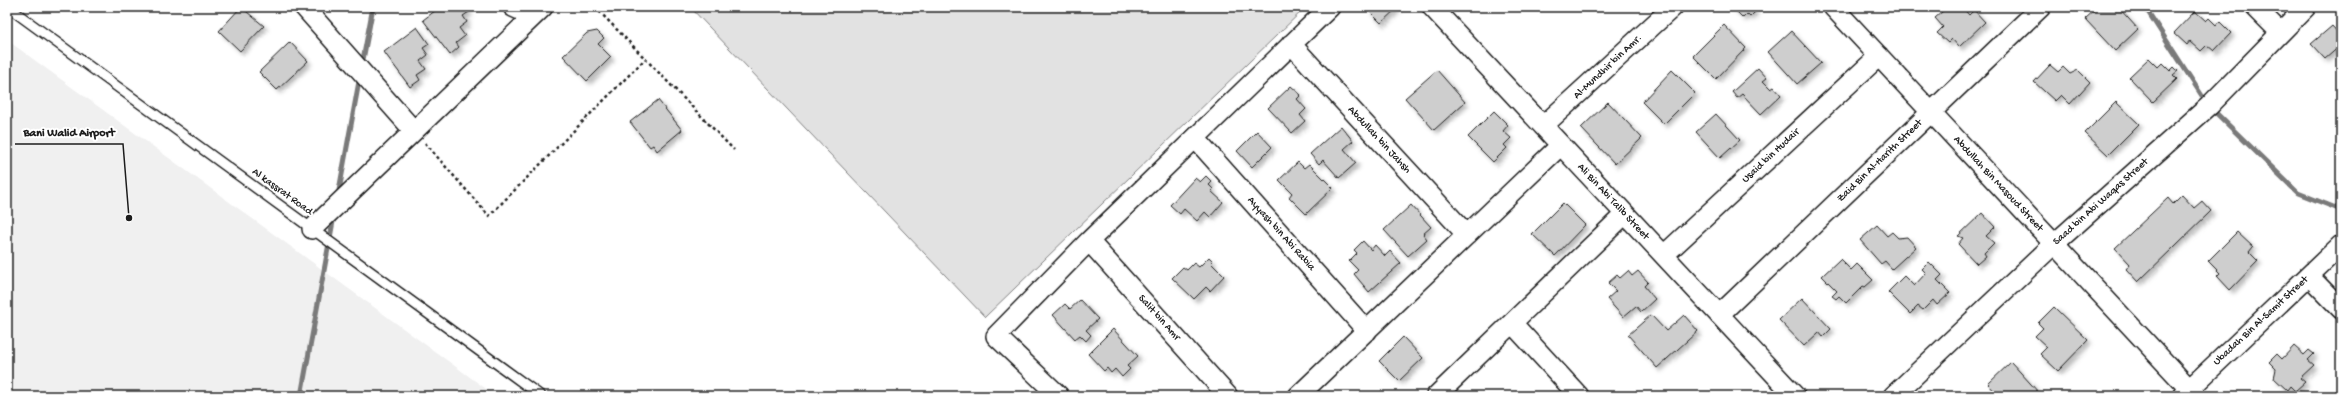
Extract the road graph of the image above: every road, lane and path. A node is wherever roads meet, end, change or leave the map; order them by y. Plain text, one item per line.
1 (8, 7) edge
2 (513, 7) edge
3 (595, 7) edge
4 (1330, 7) edge
5 (1673, 7) edge
6 (1833, 7) edge
7 (2041, 7) edge
8 (2255, 7) edge
9 (2306, 7) edge
10 (310, 9) edge
11 (1438, 9) edge
12 (538, 11) edge
13 (2280, 32) junction
14 (1291, 44) junction
15 (1879, 56) junction
16 (645, 59) junction
17 (1931, 112) junction
18 (1543, 126) junction
19 (414, 131) junction
20 (1195, 138) junction
21 (1561, 145) junction
22 (734, 150) dead end
23 (1625, 214) junction
24 (312, 229) junction
25 (1466, 235) junction
26 (1089, 240) junction
27 (2054, 244) junction
28 (2341, 245) edge
29 (1664, 255) junction
30 (2309, 276) junction
31 (2341, 309) edge
32 (1719, 315) junction
33 (1512, 323) junction
34 (1367, 331) junction
35 (2189, 394) edge
36 (542, 396) edge
37 (1059, 396) edge
38 (1228, 396) edge
39 (1298, 396) edge
40 (1436, 396) edge
41 (1579, 396) edge
42 (1795, 396) edge
43 (1893, 396) edge

1 - 24 lane, Al kassrat Road
2 - 12 street
3 - 16 path
4 - 14 street
5 - 18 street, Al-Mundhir bin Amr.
6 - 15 street, Abdullah Bin Masoud Street
7 - 17 street, Zaid Bin Al-Harith Street
8 - 13 street
9 - 13 street, Saad bin Abi Waqas Street
10 - 19 street
11 - 18 street, Ali Bin Abi Talib Street
12 - 19 street
13 - 27 street, Saad bin Abi Waqas Street
14 - 20 street
14 - 25 street, Abdullah bin Jahsh
15 - 17 street, Abdullah Bin Masoud Street
15 - 29 street, Usaid bin Hudair
16 - 19 path
16 - 22 path
17 - 27 street, Abdullah Bin Masoud Street
17 - 32 street, Zaid Bin Al-Harith Street
18 - 21 street, Ali Bin Abi Talib Street
19 - 24 street
20 - 26 street
20 - 34 street, Ayyash bin Abi Rabia
21 - 23 street, Ali Bin Abi Talib Street
21 - 25 street
23 - 29 street, Ali Bin Abi Talib Street
23 - 33 street
24 - 36 lane, Al kassrat Road
25 - 34 street
26 - 37 street
26 - 38 street, Salit bin Amr
27 - 35 street, Abdullah Bin Masoud Street
27 - 43 street, Saad bin Abi Waqas Street
28 - 30 street, Ubadah Bin Al-Samit Street
29 - 32 street, Ali Bin Abi Talib Street
30 - 31 street
30 - 35 street, Ubadah Bin Al-Samit Street
32 - 42 street, Ali Bin Abi Talib Street
33 - 40 street
33 - 41 street
34 - 39 street

